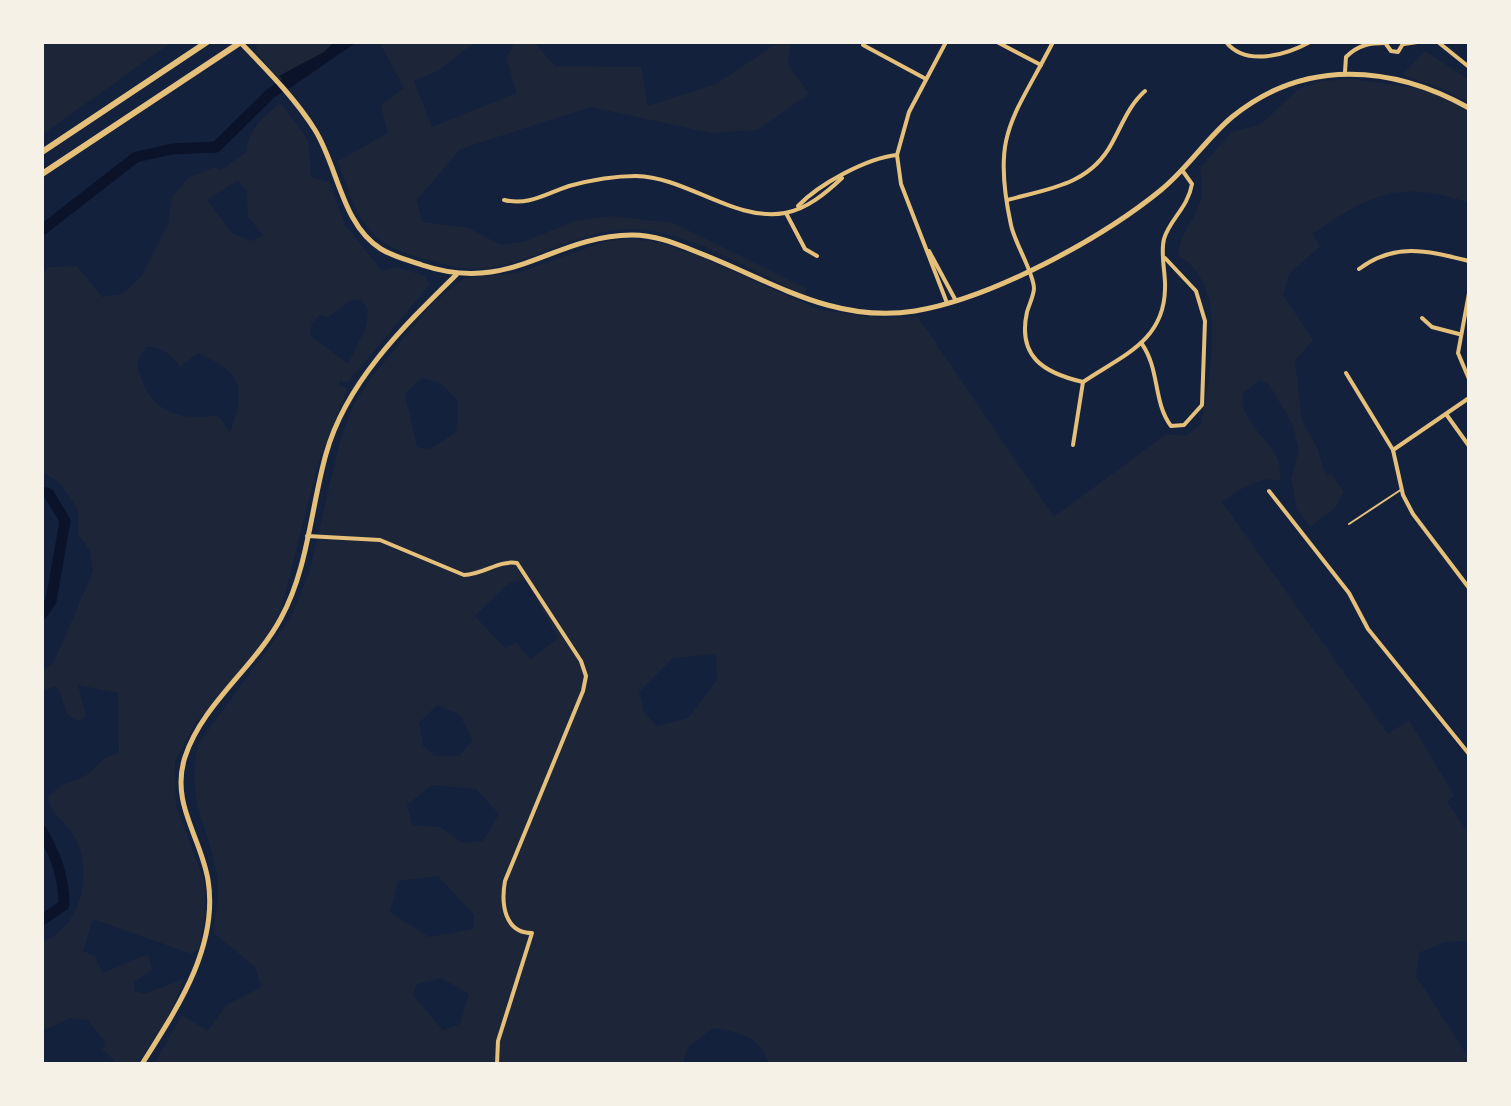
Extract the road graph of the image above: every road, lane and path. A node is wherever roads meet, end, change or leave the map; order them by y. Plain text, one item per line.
1 (207, 42) edge
2 (240, 42) edge
3 (946, 42) edge
4 (997, 42) edge
5 (1053, 42) edge
6 (1226, 42) edge
7 (1310, 42) edge
8 (1417, 42) edge
9 (1438, 42) edge
10 (1386, 43) edge
11 (1404, 43) edge
12 (863, 45) dead end
13 (1041, 65) junction
14 (1469, 67) edge
15 (1345, 72) junction
16 (926, 79) junction
17 (1145, 91) dead end
18 (1469, 108) edge
19 (42, 152) edge
20 (897, 155) junction
21 (1182, 170) junction
22 (42, 174) edge
23 (504, 200) dead end
24 (1007, 200) junction
25 (786, 213) junction
26 (928, 249) junction
27 (817, 256) dead end
28 (1165, 258) junction
29 (1469, 261) edge
30 (1359, 269) dead end
31 (1027, 271) junction
32 (456, 275) junction
33 (1469, 293) edge
34 (956, 301) junction
35 (947, 303) junction
36 (1422, 318) dead end
37 (1459, 334) junction
38 (1142, 344) junction
39 (1346, 373) dead end
40 (1469, 379) edge
41 (1083, 382) junction
42 (1469, 398) edge
43 (1446, 414) junction
44 (1073, 445) dead end
45 (1469, 446) edge
46 (1393, 450) junction
47 (1402, 489) junction
48 (1269, 491) dead end
49 (1349, 524) dead end
50 (307, 536) junction
51 (1469, 588) edge
52 (1469, 754) edge
53 (142, 1064) edge
54 (497, 1064) edge

1 - 19 highway
2 - 22 highway
2 - 32 main road
3 - 16 street
4 - 13 street
5 - 13 street
6 - 7 street
8 - 11 street
9 - 14 street
10 - 11 street
10 - 15 street
12 - 16 street
13 - 24 street
15 - 18 main road
15 - 21 main road
16 - 20 street
17 - 24 street
20 - 25 street
20 - 26 street
21 - 28 street
21 - 31 main road
23 - 25 street
24 - 31 street
25 - 27 street
26 - 34 street
26 - 35 street
28 - 38 street
28 - 38 street
29 - 30 street
31 - 34 main road
31 - 41 street
32 - 35 main road
32 - 50 main road
33 - 37 street
34 - 35 main road
36 - 37 street
37 - 40 street
38 - 41 street
39 - 46 street
41 - 44 street
42 - 43 street
43 - 45 street
43 - 46 street
46 - 47 street
47 - 49 lane
47 - 51 street
48 - 52 street
50 - 53 main road
50 - 54 street

